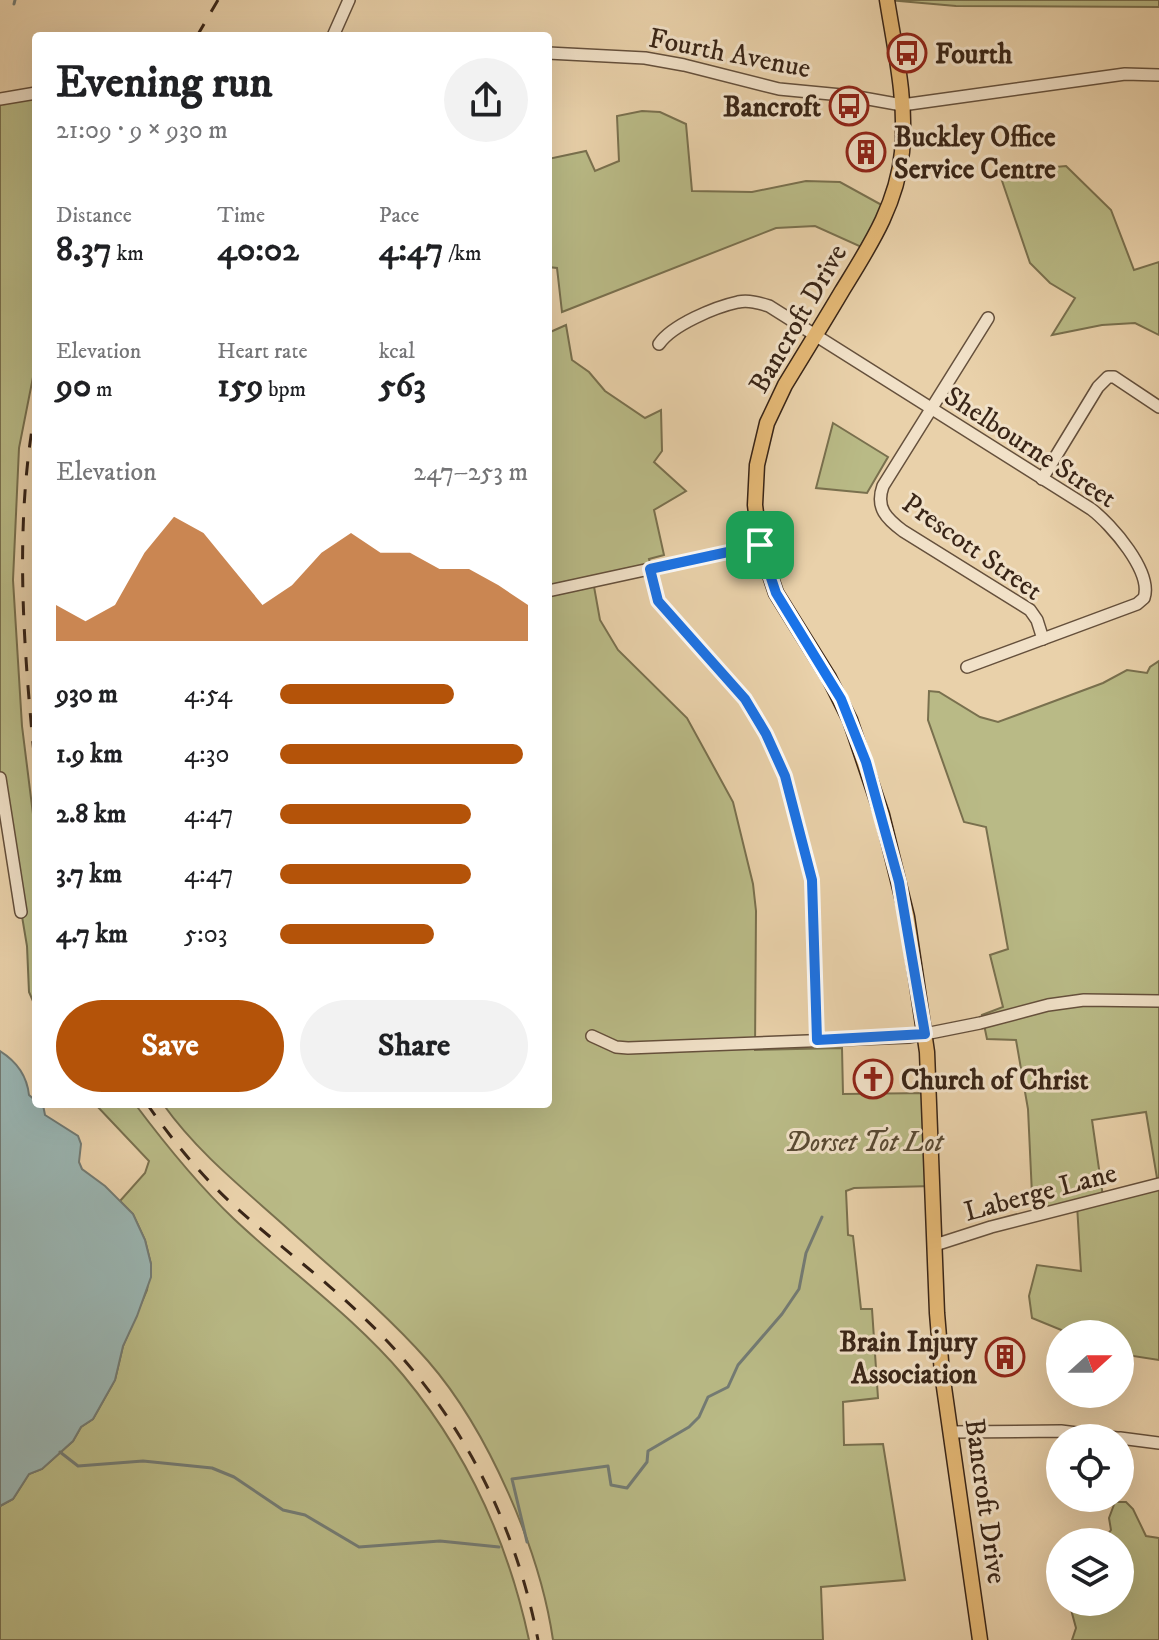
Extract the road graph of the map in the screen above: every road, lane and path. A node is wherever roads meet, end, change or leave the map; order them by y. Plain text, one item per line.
1 (349, 0) edge
2 (887, 0) edge
3 (335, 32) edge
4 (552, 53) edge
5 (1159, 75) edge
6 (32, 94) edge
7 (0, 99) edge
8 (902, 105) junction
9 (988, 318) dead end
10 (815, 335) junction
11 (659, 344) dead end
12 (1159, 407) edge
13 (932, 409) junction
14 (1042, 479) junction
15 (760, 545) junction
16 (650, 569) junction
17 (552, 590) edge
18 (1043, 639) junction
19 (967, 667) dead end
20 (0, 778) edge
21 (21, 912) dead end
22 (1159, 1001) edge
23 (925, 1034) junction
24 (592, 1036) dead end
25 (817, 1040) junction
26 (1159, 1184) edge
27 (935, 1245) junction
28 (1046, 1431) edge
29 (951, 1432) junction
30 (1134, 1440) edge
31 (1159, 1443) edge
32 (980, 1640) edge

1 - 3 street
2 - 8 main road, Bancroft Drive
4 - 8 street, Fourth Avenue
5 - 8 street, Fourth Avenue
6 - 7 street
8 - 10 main road, Bancroft Drive
9 - 13 street
10 - 11 street, Shelbourne Street
10 - 13 street, Shelbourne Street
10 - 15 main road, Bancroft Drive
12 - 14 street
13 - 14 street, Shelbourne Street
13 - 18 street, Prescott Street
14 - 18 street, Shelbourne Street
15 - 16 street
15 - 23 main road, Bancroft Drive
16 - 17 street
16 - 25 street
18 - 19 street, Shelbourne Street
20 - 21 street
22 - 23 street
23 - 25 street
23 - 27 main road, Bancroft Drive
24 - 25 street
26 - 27 street, Laberge Lane
27 - 29 main road, Bancroft Drive
28 - 29 street
29 - 32 main road, Bancroft Drive
30 - 31 street

